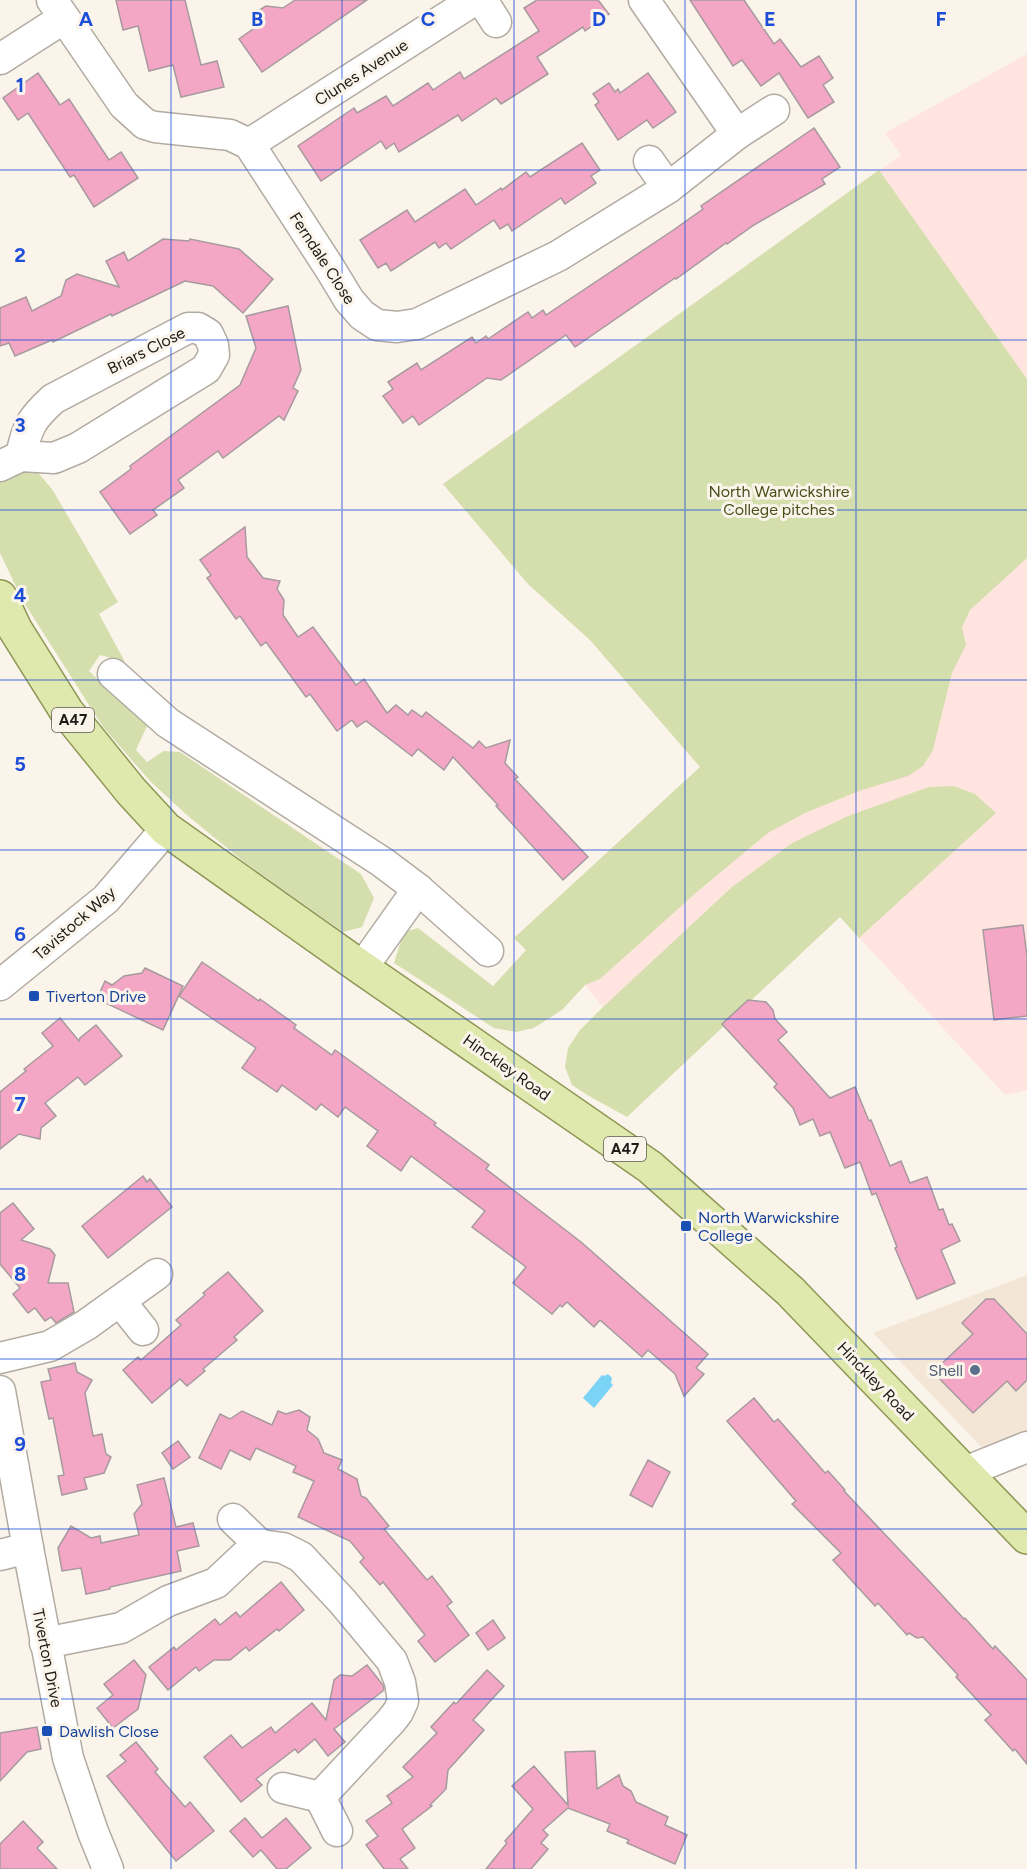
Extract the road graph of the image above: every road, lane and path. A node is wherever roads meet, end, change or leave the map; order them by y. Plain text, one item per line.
1 (474, 0) edge
2 (644, 0) edge
3 (58, 9) edge
4 (0, 59) edge
5 (774, 110) dead end
6 (737, 134) junction
7 (249, 144) junction
8 (649, 161) dead end
9 (668, 188) junction
10 (10, 461) edge
11 (0, 597) edge
12 (113, 674) dead end
13 (166, 829) junction
14 (418, 890) junction
15 (488, 951) dead end
16 (362, 968) junction
17 (0, 985) edge
18 (157, 1274) dead end
19 (120, 1300) junction
20 (143, 1330) dead end
21 (0, 1358) edge
22 (0, 1391) edge
23 (1027, 1447) edge
24 (965, 1472) junction
25 (232, 1519) dead end
26 (1027, 1537) edge
27 (261, 1545) junction
28 (14, 1552) edge
29 (45, 1643) junction
30 (283, 1788) dead end
31 (320, 1797) junction
32 (337, 1831) dead end
33 (108, 1869) edge

1 - 7 street, Clunes Avenue
2 - 6 street
3 - 4 street
3 - 7 street
5 - 6 street, Ferndale Close
6 - 9 street, Ferndale Close
7 - 9 street, Ferndale Close
8 - 9 street
10 - 10 street, Briars Close
11 - 13 main road, Hinckley Road / A47
12 - 14 street
13 - 16 main road, Hinckley Road / A47
13 - 17 street, Tavistock Way
14 - 15 street
14 - 16 street
16 - 24 main road, Hinckley Road / A47
18 - 19 street
19 - 20 street
19 - 21 street
22 - 28 street, Tiverton Drive
23 - 24 street
24 - 26 main road, Hinckley Road / A47
25 - 27 street
27 - 29 street
27 - 31 street
28 - 29 street, Tiverton Drive
29 - 33 street, Tiverton Drive
30 - 31 street
31 - 32 street

